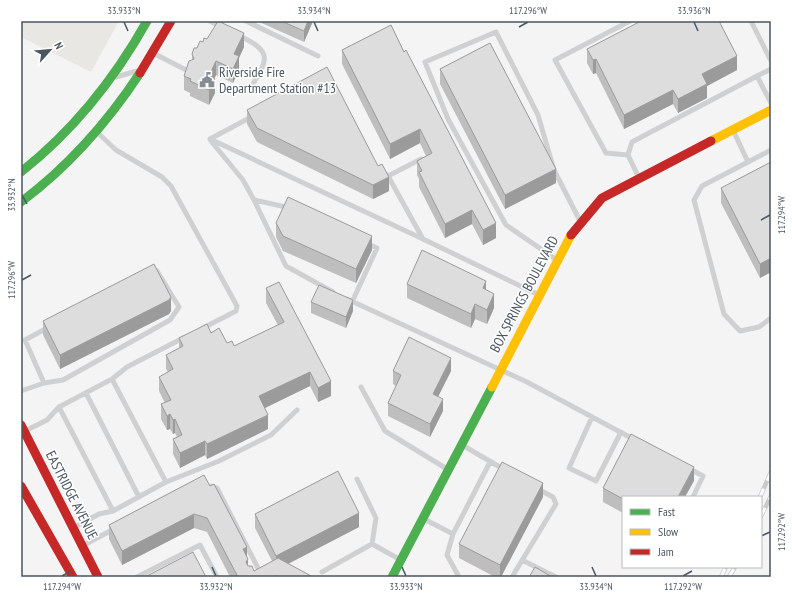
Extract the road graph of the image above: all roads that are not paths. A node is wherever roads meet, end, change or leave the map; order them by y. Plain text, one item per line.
1 (147, 21) edge
2 (171, 21) edge
3 (210, 21) edge
4 (246, 21) edge
5 (630, 21) edge
6 (751, 21) edge
7 (228, 30) edge
8 (234, 33) edge
9 (153, 53) junction
10 (318, 56) dead end
11 (771, 61) edge
12 (142, 69) junction
13 (771, 69) edge
14 (190, 72) edge
15 (757, 76) junction
16 (112, 79) junction
17 (250, 89) dead end
18 (771, 103) edge
19 (771, 110) edge
20 (259, 113) edge
21 (733, 130) junction
22 (97, 133) junction
23 (210, 139) junction
24 (771, 150) edge
25 (628, 155) junction
26 (421, 159) edge
27 (748, 162) junction
28 (378, 168) edge
29 (21, 172) edge
30 (388, 176) junction
31 (640, 179) junction
32 (254, 200) junction
33 (21, 202) edge
34 (293, 209) edge
35 (581, 222) junction
36 (423, 239) junction
37 (363, 242) edge
38 (558, 260) junction
39 (150, 274) edge
40 (539, 295) junction
41 (352, 302) junction
42 (771, 318) edge
43 (52, 325) edge
44 (195, 332) edge
45 (188, 335) edge
46 (500, 371) junction
47 (112, 379) junction
48 (44, 382) junction
49 (361, 387) dead end
50 (21, 391) edge
51 (86, 393) junction
52 (59, 407) junction
53 (296, 410) dead end
54 (592, 417) junction
55 (23, 428) edge
56 (621, 432) junction
57 (642, 443) edge
58 (461, 444) junction
59 (490, 462) junction
60 (683, 465) edge
61 (447, 470) junction
62 (512, 474) edge
63 (357, 479) dead end
64 (166, 482) junction
65 (204, 484) edge
66 (21, 486) edge
67 (533, 486) edge
68 (693, 496) edge
69 (139, 497) junction
70 (113, 511) junction
71 (423, 518) junction
72 (122, 526) edge
73 (73, 528) junction
74 (453, 534) junction
75 (372, 544) junction
76 (82, 546) junction
77 (401, 560) junction
78 (522, 560) junction
79 (322, 572) dead end
80 (70, 576) edge
81 (98, 577) edge
82 (138, 577) edge
83 (217, 577) edge
84 (250, 577) edge
85 (392, 577) edge
86 (459, 577) edge
87 (512, 577) edge
88 (556, 577) edge

1 - 16 main road
2 - 9 main road
3 - 7 lane
4 - 10 lane
5 - 25 lane
6 - 11 lane
8 - 17 lane
9 - 12 main road
9 - 14 lane
12 - 16 lane
12 - 22 main road
13 - 15 lane
15 - 18 lane
15 - 25 lane
16 - 29 main road
19 - 21 main road, BOX SPRINGS BOULEVARD
20 - 23 lane
21 - 27 lane
21 - 31 main road, BOX SPRINGS BOULEVARD
22 - 33 main road
22 - 44 lane
23 - 32 lane
23 - 36 lane
24 - 27 lane
25 - 31 lane
26 - 30 lane
27 - 42 lane
28 - 30 lane
30 - 36 lane
31 - 35 main road, BOX SPRINGS BOULEVARD
32 - 34 lane
32 - 41 lane
35 - 38 main road, BOX SPRINGS BOULEVARD
35 - 38 lane
36 - 40 lane
37 - 41 lane
38 - 40 main road, BOX SPRINGS BOULEVARD
39 - 48 lane
40 - 46 main road, BOX SPRINGS BOULEVARD
41 - 46 lane
43 - 48 lane
45 - 47 lane
46 - 54 lane
46 - 58 main road, BOX SPRINGS BOULEVARD
47 - 51 lane
47 - 64 lane
48 - 50 lane
49 - 61 lane
51 - 52 lane
51 - 69 lane
52 - 55 lane
52 - 70 lane
53 - 64 lane
54 - 56 lane
54 - 56 lane
55 - 73 main road, EASTRIDGE AVENUE
56 - 57 lane
58 - 59 lane
58 - 61 main road, BOX SPRINGS BOULEVARD
59 - 62 lane
59 - 74 lane
60 - 68 lane
61 - 71 main road, BOX SPRINGS BOULEVARD
63 - 75 lane
64 - 69 lane
65 - 84 lane
66 - 80 main road
67 - 78 lane
69 - 70 lane
70 - 73 lane
71 - 74 lane
71 - 77 main road, BOX SPRINGS BOULEVARD
72 - 76 lane
73 - 76 main road, EASTRIDGE AVENUE
74 - 86 lane
75 - 77 lane
75 - 79 lane
76 - 81 main road, EASTRIDGE AVENUE
77 - 85 main road, BOX SPRINGS BOULEVARD
78 - 87 lane
78 - 88 lane
82 - 83 lane

